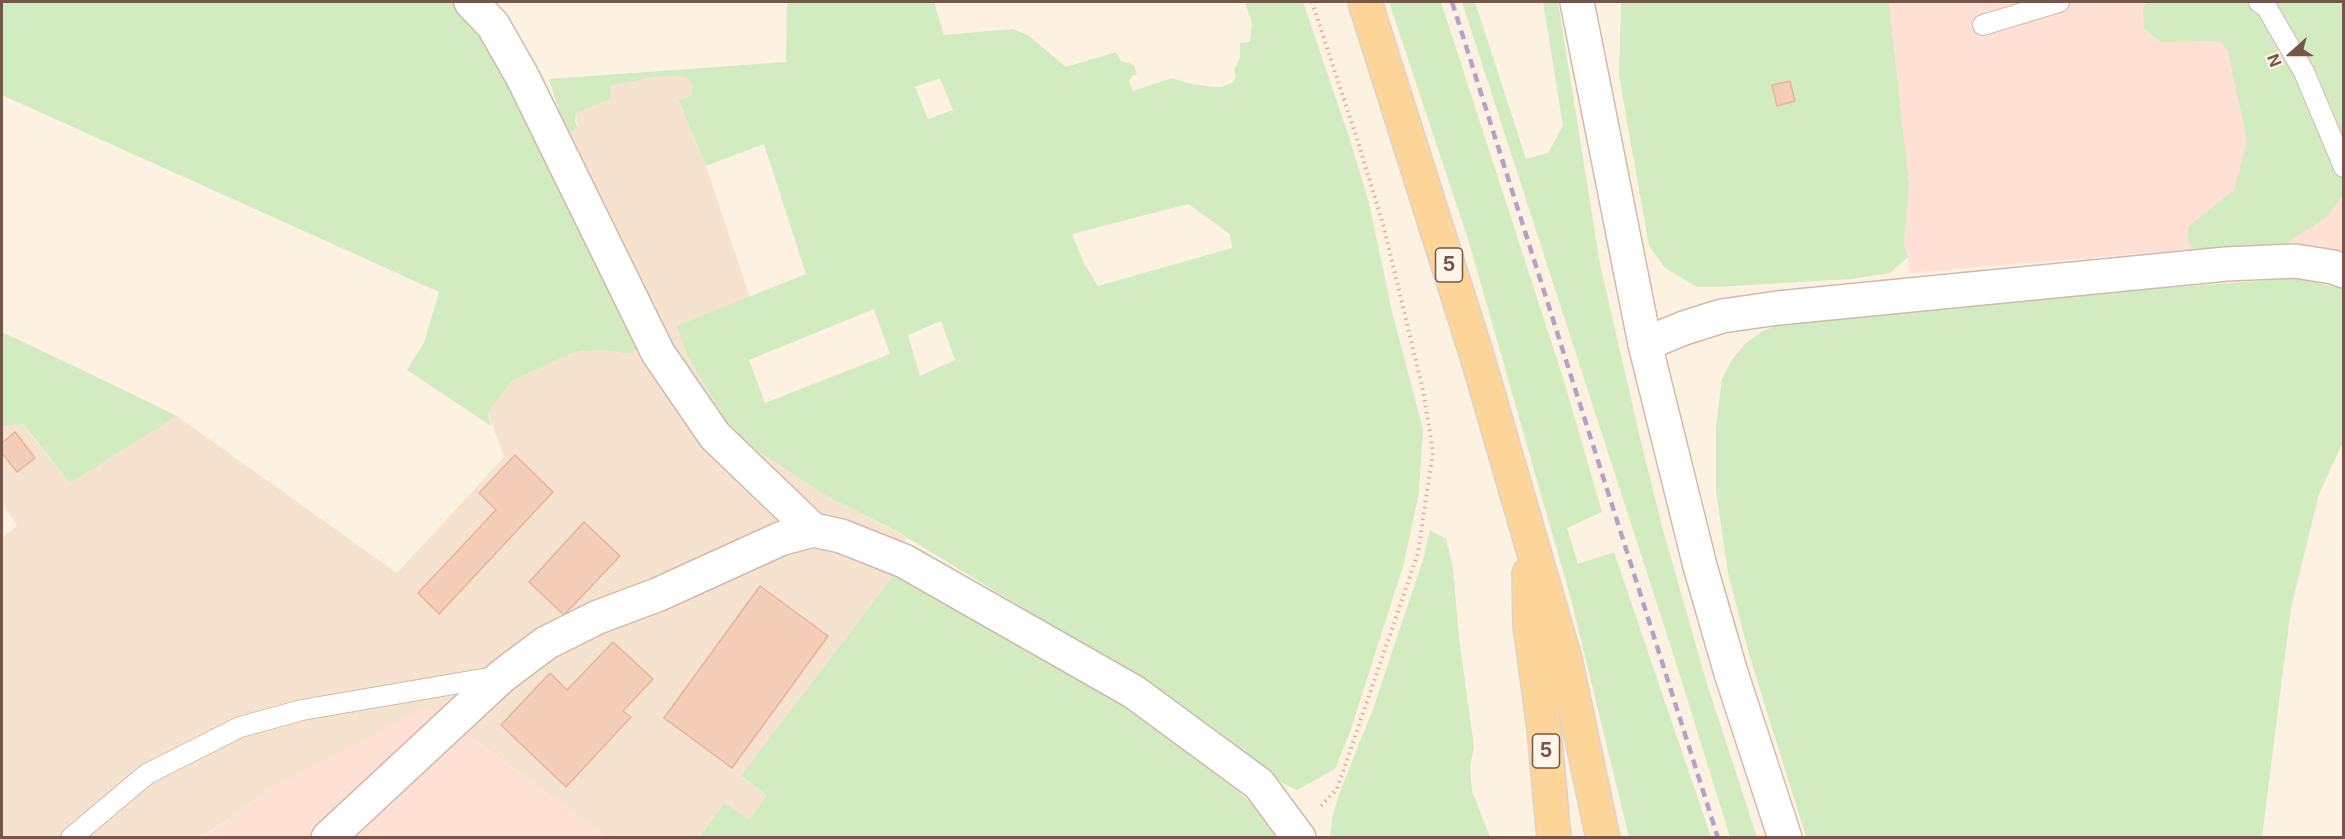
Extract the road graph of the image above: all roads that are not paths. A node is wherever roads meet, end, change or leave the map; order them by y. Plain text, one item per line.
1 (471, 2) edge
2 (1365, 2) edge
3 (1577, 2) edge
4 (2059, 2) edge
5 (2259, 2) edge
6 (1983, 25) dead end
7 (2343, 167) edge
8 (2340, 263) edge
9 (1645, 344) junction
10 (813, 530) junction
11 (1528, 530) junction
12 (502, 676) junction
13 (1298, 835) edge
14 (72, 837) edge
15 (328, 837) edge
16 (1554, 837) edge
17 (1603, 837) edge
18 (1785, 837) edge

1 - 10 street
2 - 11 main road, 5
3 - 9 street
4 - 6 lane
5 - 7 lane
8 - 9 street
9 - 18 street
10 - 12 street
10 - 13 street
11 - 16 main road, 5
11 - 17 main road, 5
12 - 14 lane
12 - 15 street

